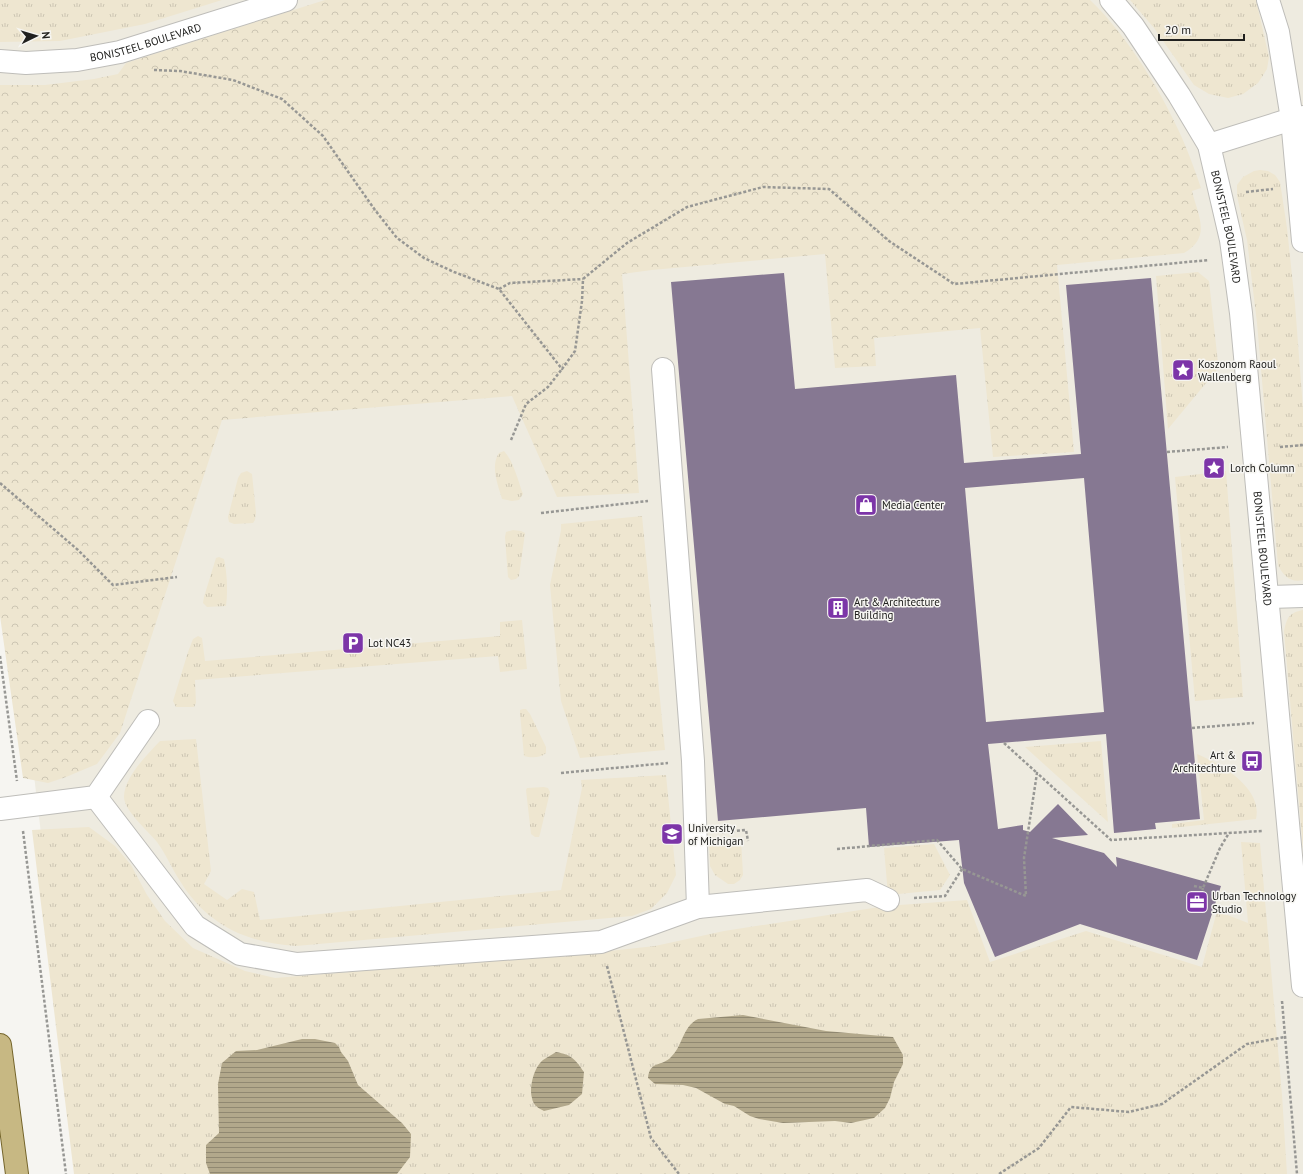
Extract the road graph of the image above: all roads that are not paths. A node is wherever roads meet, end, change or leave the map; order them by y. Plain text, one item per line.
1 (286, 0) edge
2 (1111, 0) edge
3 (1268, 0) edge
4 (0, 61) edge
5 (1297, 118) edge
6 (1209, 145) junction
7 (1303, 241) edge
8 (663, 369) dead end
9 (1303, 596) edge
10 (1267, 597) junction
11 (148, 721) dead end
12 (96, 796) junction
13 (10, 807) edge
14 (888, 900) road end
15 (698, 907) junction
16 (1303, 986) edge
17 (0, 1045) edge
18 (16, 1174) edge

1 - 4 street, BONISTEEL BOULEVARD
2 - 6 street, BONISTEEL BOULEVARD
3 - 5 street
5 - 6 street
5 - 7 street
6 - 10 street, BONISTEEL BOULEVARD
8 - 15 street
9 - 10 street
10 - 16 street, BONISTEEL BOULEVARD
11 - 12 street
12 - 13 street
12 - 15 street
14 - 15 street
17 - 18 main road

